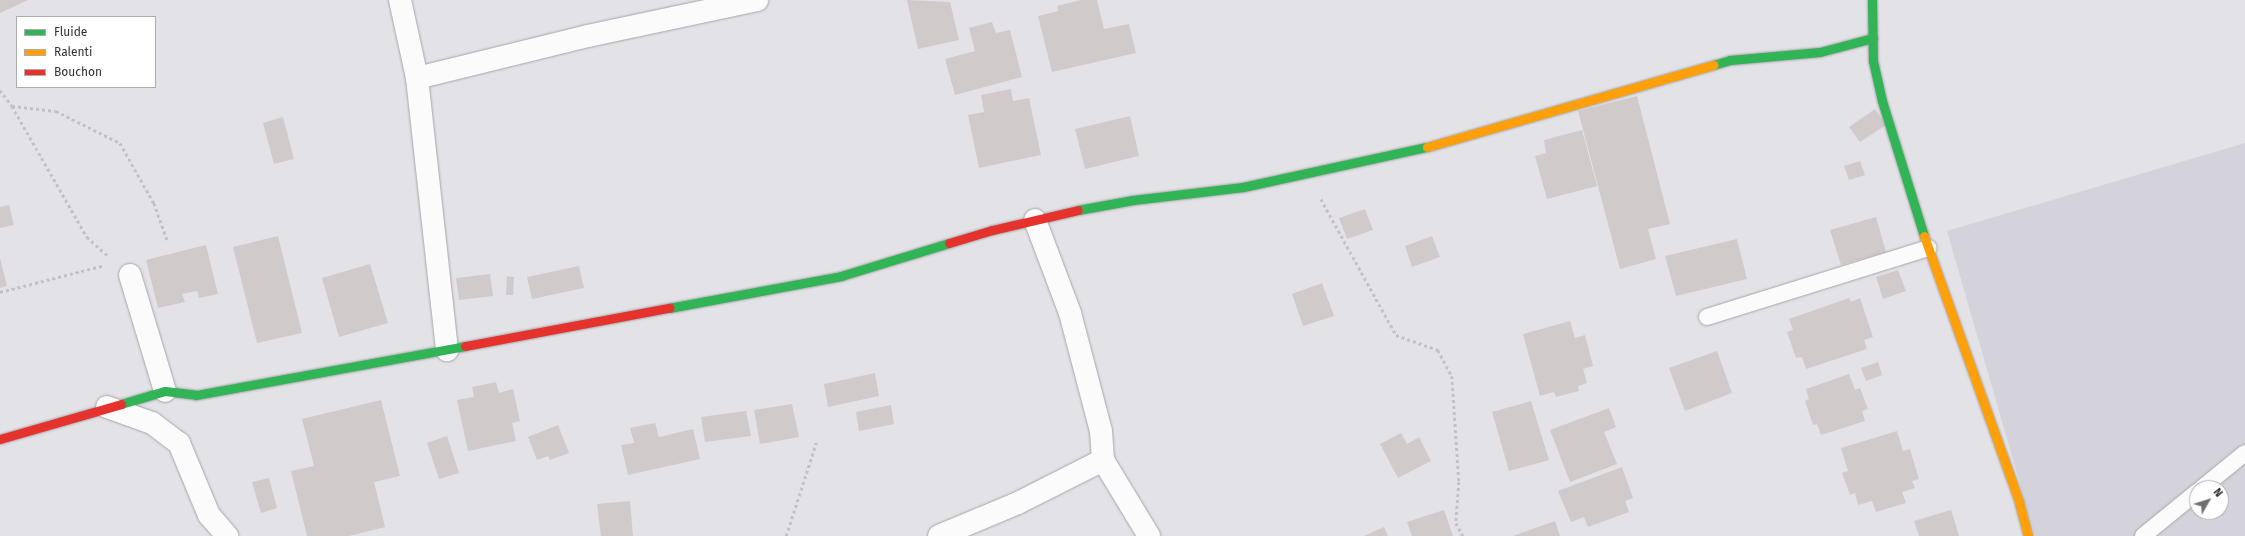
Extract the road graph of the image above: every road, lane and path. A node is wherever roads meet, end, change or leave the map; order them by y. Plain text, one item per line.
1 (400, 0) edge
2 (757, 0) edge
3 (1872, 0) edge
4 (1872, 38) junction
5 (417, 78) junction
6 (0, 90) edge
7 (12, 106) junction
8 (1306, 173) junction
9 (1036, 220) junction
10 (168, 242) dead end
11 (1928, 248) junction
12 (123, 268) junction
13 (0, 292) edge
14 (1707, 318) dead end
15 (447, 350) junction
16 (164, 391) junction
17 (107, 407) junction
18 (0, 439) edge
19 (816, 443) dead end
20 (2245, 453) edge
21 (1103, 460) junction
22 (2212, 480) edge
23 (2189, 499) edge
24 (227, 536) edge
25 (786, 536) edge
26 (939, 536) edge
27 (1149, 536) edge
28 (1463, 536) edge
29 (2028, 536) edge
30 (2143, 536) edge

1 - 5 street
2 - 5 street
3 - 4 street
4 - 8 street
4 - 11 street
5 - 15 street
6 - 7 path
7 - 10 path
7 - 12 path
8 - 9 street
8 - 28 path
9 - 15 street
9 - 21 street
11 - 14 lane
11 - 29 street
12 - 13 path
12 - 16 street
15 - 16 street
16 - 17 street
17 - 18 street
17 - 24 street
19 - 25 path
20 - 22 lane
21 - 26 street
21 - 27 street
23 - 30 lane

